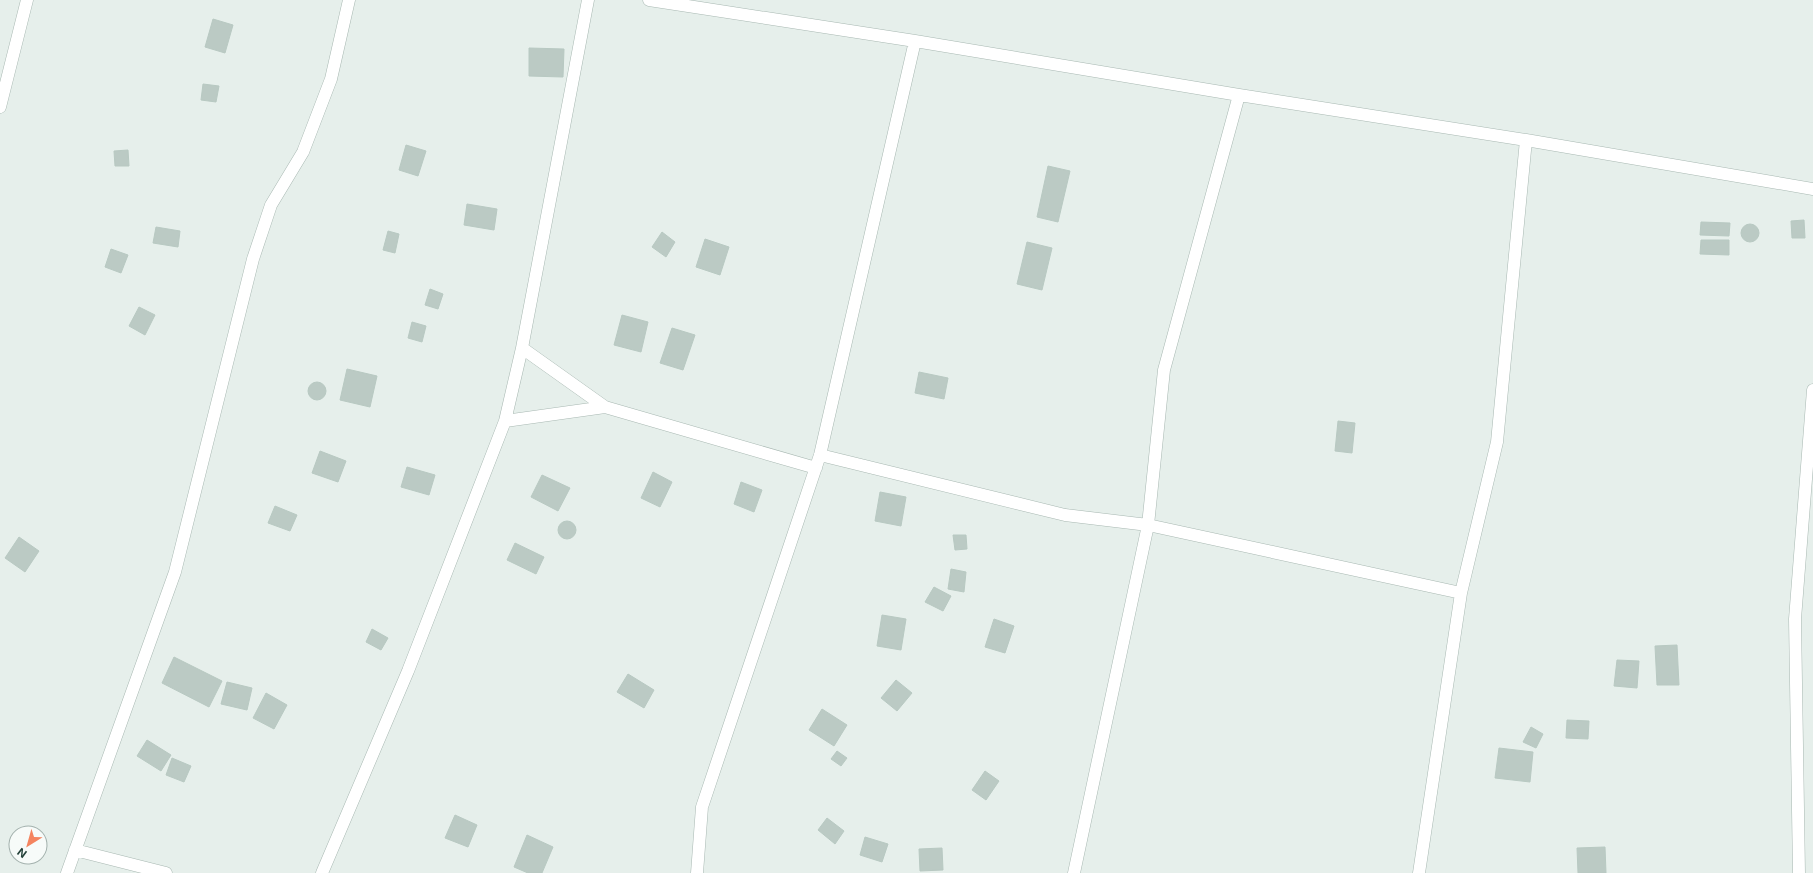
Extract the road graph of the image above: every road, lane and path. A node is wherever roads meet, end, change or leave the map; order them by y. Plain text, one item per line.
1 (27, 0) edge
2 (349, 0) edge
3 (588, 0) edge
4 (649, 0) edge
5 (915, 41) junction
6 (1239, 95) junction
7 (0, 107) edge
8 (1526, 140) junction
9 (1813, 189) edge
10 (522, 348) junction
11 (1813, 390) edge
12 (605, 407) junction
13 (505, 421) junction
14 (820, 455) junction
15 (816, 468) junction
16 (1148, 525) junction
17 (1461, 594) junction
18 (75, 850) junction
19 (66, 873) edge
20 (166, 873) edge
21 (322, 873) edge
22 (697, 873) edge
23 (1074, 873) edge
24 (1419, 873) edge
25 (1799, 873) edge

1 - 7 street
2 - 18 street
3 - 10 street
4 - 5 street
5 - 6 street
5 - 14 street
6 - 8 street
6 - 16 street
8 - 9 street
8 - 17 street
10 - 12 street
10 - 13 street
11 - 25 street
12 - 13 street
12 - 15 street
13 - 21 street
14 - 15 street
14 - 16 street
15 - 22 street
16 - 17 street
16 - 23 street
17 - 24 street
18 - 19 street
18 - 20 street

